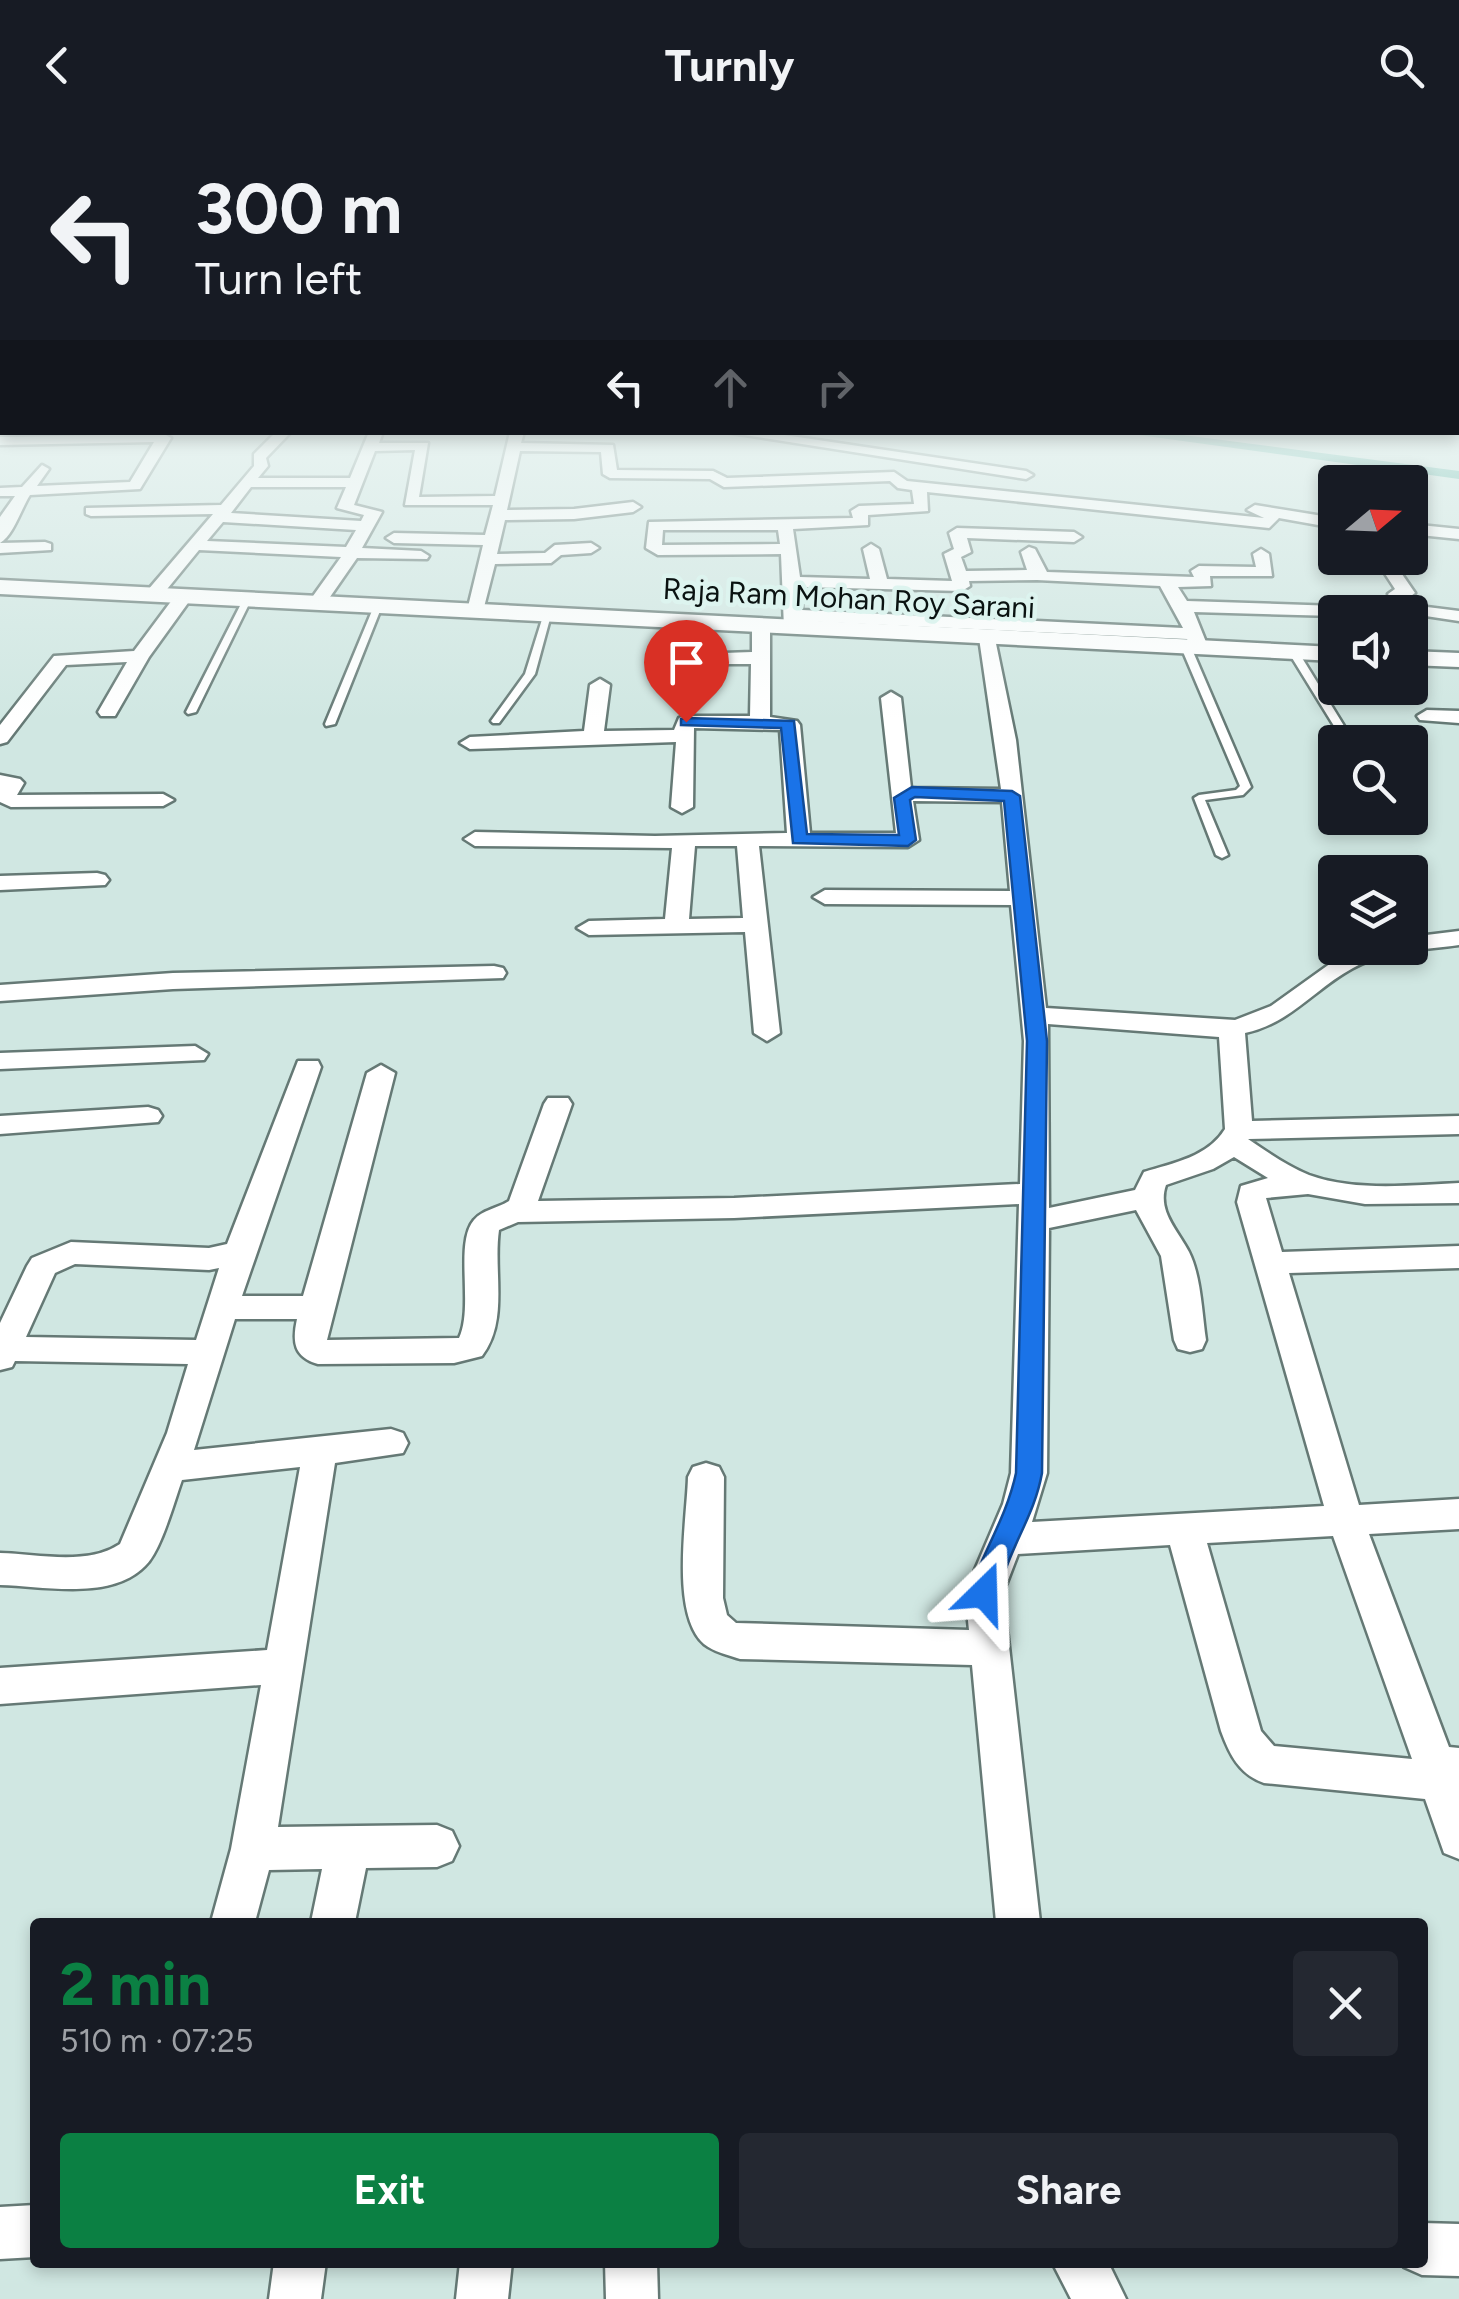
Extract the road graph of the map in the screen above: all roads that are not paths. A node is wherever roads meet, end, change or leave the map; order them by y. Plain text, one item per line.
1 (221, 517) edge
2 (359, 517) edge
3 (392, 517) edge
4 (497, 517) edge
5 (860, 517) edge
6 (1208, 517) edge
7 (1273, 517) edge
8 (384, 518) junction
9 (784, 524) junction
10 (1428, 531) edge
11 (1459, 534) edge
12 (1074, 538) dead end
13 (492, 540) junction
14 (196, 545) junction
15 (46, 547) dead end
16 (0, 548) edge
17 (592, 548) dead end
18 (788, 549) junction
19 (871, 549) dead end
20 (1029, 552) dead end
21 (351, 553) junction
22 (1261, 554) dead end
23 (421, 556) dead end
24 (488, 558) junction
25 (1037, 574) junction
26 (1394, 575) edge
27 (961, 581) junction
28 (1167, 581) junction
29 (792, 582) junction
30 (880, 583) junction
31 (0, 587) edge
32 (153, 595) junction
33 (184, 596) junction
34 (247, 600) junction
35 (1047, 602) dead end
36 (317, 603) junction
37 (378, 606) junction
38 (1182, 606) junction
39 (966, 610) dead end
40 (1318, 610) edge
41 (476, 612) junction
42 (547, 615) junction
43 (1459, 616) edge
44 (794, 622) junction
45 (761, 626) junction
46 (988, 638) junction
47 (1193, 643) junction
48 (1294, 652) junction
49 (1318, 653) edge
50 (140, 656) junction
51 (760, 658) junction
52 (1428, 659) edge
53 (1459, 660) edge
54 (600, 685) dead end
55 (698, 694) dead end
56 (891, 698) dead end
57 (108, 712) dead end
58 (191, 712) dead end
59 (1427, 716) dead end
60 (1459, 717) edge
61 (496, 720) dead end
62 (760, 722) junction
63 (330, 724) dead end
64 (1339, 725) edge
65 (596, 736) junction
66 (683, 736) junction
67 (0, 738) edge
68 (470, 743) dead end
69 (2, 796) edge
70 (1012, 796) junction
71 (902, 798) junction
72 (163, 800) dead end
73 (682, 806) dead end
74 (475, 839) dead end
75 (747, 839) junction
76 (799, 839) junction
77 (684, 840) junction
78 (1222, 855) dead end
79 (97, 880) dead end
80 (0, 883) edge
81 (825, 897) dead end
82 (1022, 898) junction
83 (757, 924) junction
84 (676, 926) junction
85 (589, 928) dead end
86 (1459, 938) edge
87 (1428, 942) edge
88 (1342, 965) edge
89 (494, 974) dead end
90 (0, 993) edge
91 (1035, 1015) junction
92 (1232, 1029) junction
93 (768, 1034) dead end
94 (195, 1054) dead end
95 (0, 1061) edge
96 (308, 1066) dead end
97 (380, 1073) dead end
98 (558, 1104) dead end
99 (148, 1116) dead end
100 (0, 1124) edge
101 (1459, 1126) edge
102 (1236, 1136) junction
103 (1306, 1184) junction
104 (1459, 1193) edge
105 (1147, 1198) junction
106 (1034, 1207) junction
107 (517, 1212) junction
108 (238, 1252) junction
109 (1459, 1257) edge
110 (1270, 1263) junction
111 (221, 1307) junction
112 (316, 1308) junction
113 (1190, 1340) dead end
114 (208, 1352) junction
115 (2, 1353) edge
116 (391, 1443) dead end
117 (320, 1450) junction
118 (172, 1466) junction
119 (706, 1477) dead end
120 (1459, 1514) edge
121 (1346, 1520) junction
122 (1184, 1528) junction
123 (1007, 1539) junction
124 (0, 1569) edge
125 (989, 1648) junction
126 (284, 1666) junction
127 (0, 1686) edge
128 (1444, 1768) edge
129 (1459, 1838) edge
130 (348, 1846) junction
131 (437, 1846) dead end
132 (253, 1848) junction
133 (234, 1918) edge
134 (334, 1918) edge
135 (1018, 1918) edge
136 (30, 2231) edge
137 (0, 2232) edge
138 (1428, 2249) edge
139 (1459, 2250) edge
140 (299, 2268) edge
141 (485, 2268) edge
142 (631, 2268) edge
143 (1082, 2268) edge
144 (295, 2299) edge
145 (482, 2299) edge
146 (632, 2299) edge
147 (1100, 2299) edge

1 - 14 street
2 - 8 street
3 - 8 street
4 - 13 street
5 - 9 street
6 - 7 street
8 - 13 street
8 - 21 street
9 - 18 street
9 - 18 street
10 - 11 street
12 - 27 street
13 - 24 street
14 - 21 street
14 - 32 street
15 - 16 street
17 - 24 street
18 - 29 street
19 - 30 street
20 - 25 street
21 - 23 street
21 - 36 street
22 - 28 street
24 - 41 street
25 - 27 street
25 - 28 street
25 - 35 street
26 - 43 street
27 - 30 street
27 - 39 street
28 - 38 street
29 - 30 street
29 - 44 street
31 - 32 street, Raja Ram Mohan Roy Sarani
32 - 33 street, Raja Ram Mohan Roy Sarani
33 - 34 street, Raja Ram Mohan Roy Sarani
33 - 50 street
34 - 36 street, Raja Ram Mohan Roy Sarani
34 - 58 lane
36 - 37 street, Raja Ram Mohan Roy Sarani
37 - 41 street, Raja Ram Mohan Roy Sarani
37 - 63 lane
38 - 40 street
38 - 47 street
41 - 42 street, Raja Ram Mohan Roy Sarani
42 - 45 street, Raja Ram Mohan Roy Sarani
42 - 61 lane
44 - 45 street, Raja Ram Mohan Roy Sarani
44 - 46 street, Raja Ram Mohan Roy Sarani
44 - 47 street
45 - 51 street
46 - 47 street, Raja Ram Mohan Roy Sarani
46 - 70 street
47 - 48 street, Raja Ram Mohan Roy Sarani
47 - 78 lane
48 - 49 street, Raja Ram Mohan Roy Sarani
48 - 64 lane
50 - 57 street
50 - 67 street
51 - 55 street
51 - 62 street
52 - 53 street
54 - 65 street
56 - 71 street
59 - 60 street
62 - 66 street
62 - 76 street
65 - 66 street
65 - 68 street
66 - 73 street
69 - 72 street
70 - 71 street
70 - 82 street
71 - 76 street
74 - 77 street
75 - 76 street
75 - 77 street
75 - 83 street
77 - 84 street
79 - 80 street
81 - 82 street
82 - 91 street
83 - 84 street
83 - 93 street
84 - 85 street
86 - 87 street
88 - 92 street
89 - 90 street
91 - 92 street
91 - 106 street
92 - 102 street
94 - 95 street
96 - 108 street
97 - 112 street
98 - 107 street
99 - 100 street
101 - 102 street
102 - 103 street
102 - 105 street
103 - 104 street
103 - 110 street
105 - 106 street
105 - 113 street
106 - 107 street
106 - 123 street
107 - 112 street
108 - 111 street
108 - 115 street
109 - 110 street
110 - 121 street
111 - 112 street
111 - 114 street
114 - 115 street
114 - 118 street
116 - 117 street
117 - 118 street
117 - 126 street
118 - 124 street
119 - 125 street
120 - 121 street
121 - 122 street
121 - 128 street
122 - 123 street
122 - 128 street
123 - 125 street
125 - 135 street
126 - 127 street
126 - 132 street
128 - 129 street
130 - 131 street
130 - 132 street
130 - 134 street
132 - 133 street
136 - 137 street
138 - 139 street
140 - 144 street
141 - 145 street
142 - 146 street
143 - 147 street

